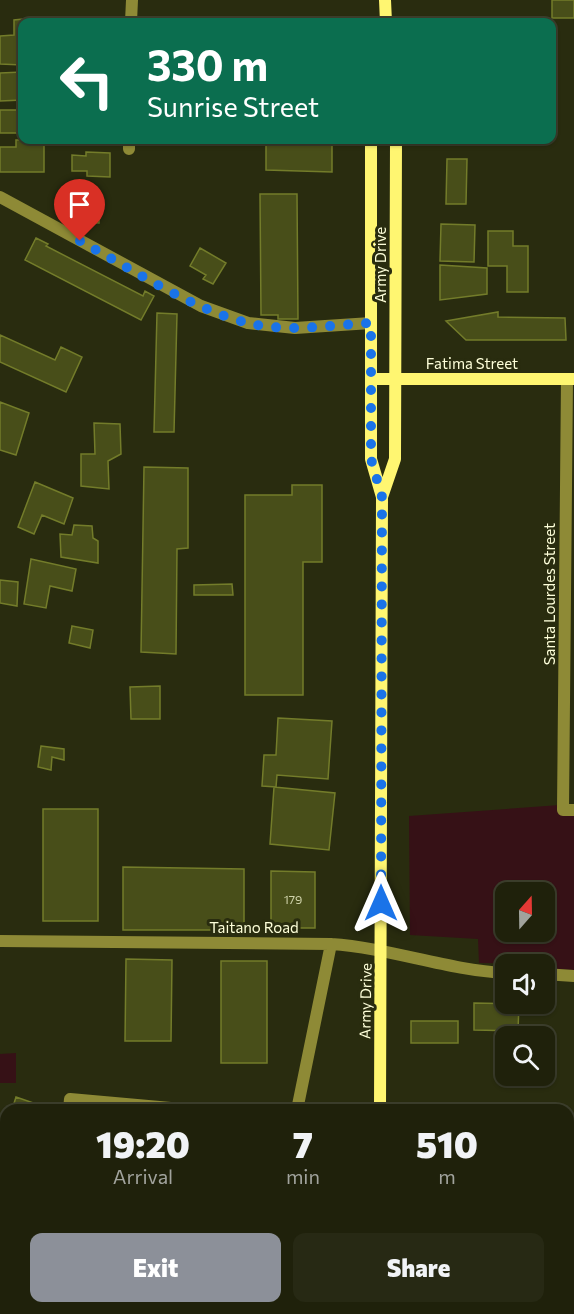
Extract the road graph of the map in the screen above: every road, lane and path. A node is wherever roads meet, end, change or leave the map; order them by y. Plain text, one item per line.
1 (132, 0) edge
2 (384, 0) edge
3 (131, 18) edge
4 (384, 18) edge
5 (371, 144) edge
6 (396, 144) edge
7 (0, 197) edge
8 (371, 323) junction
9 (371, 379) junction
10 (395, 379) junction
11 (571, 379) edge
12 (382, 497) junction
13 (569, 810) edge
14 (0, 941) edge
15 (331, 944) junction
16 (381, 950) junction
17 (495, 972) edge
18 (555, 975) edge
19 (574, 976) edge
20 (70, 1104) edge
21 (119, 1104) edge
22 (298, 1104) edge
23 (380, 1104) edge

1 - 3 street
2 - 4 main road
5 - 8 main road, Army Drive
6 - 10 main road, Army Drive
7 - 8 street
8 - 9 main road, Army Drive
9 - 10 main road, Fatima Street
9 - 12 main road, Army Drive
10 - 11 main road, Fatima Street
10 - 12 main road, Army Drive
11 - 13 street, Santa Lourdes Street
12 - 16 main road, Army Drive
14 - 15 street, Taitano Road
15 - 16 street, Taitano Road
15 - 22 street
16 - 17 street, Taitano Road
16 - 23 main road, Army Drive
18 - 19 street
20 - 21 street

